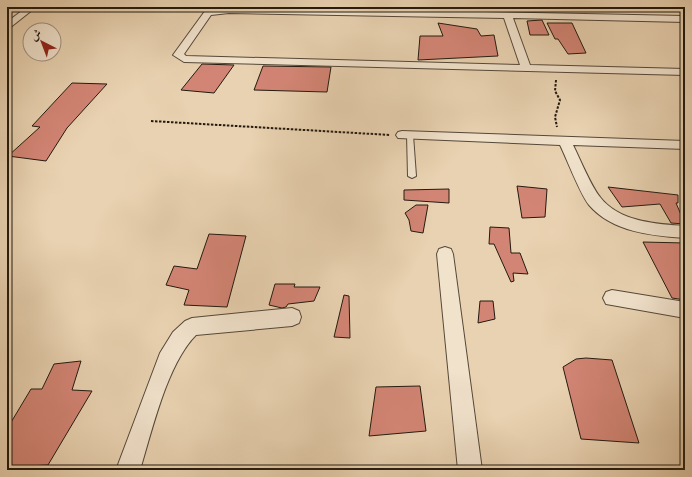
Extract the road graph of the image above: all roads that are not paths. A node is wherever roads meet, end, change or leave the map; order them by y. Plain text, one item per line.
1 (32, 7) edge
2 (507, 15) junction
3 (685, 19) edge
4 (7, 27) edge
5 (526, 67) junction
6 (685, 72) edge
7 (406, 135) joint
8 (564, 140) junction
9 (685, 145) edge
10 (412, 176) dead end
11 (685, 232) edge
12 (445, 254) dead end
13 (612, 298) dead end
14 (685, 310) edge
15 (292, 317) dead end
16 (128, 470) edge
17 (470, 470) edge

1 - 4 street
2 - 3 street
2 - 5 street
2 - 5 street
5 - 6 street
7 - 8 street
7 - 10 lane
8 - 9 street
8 - 11 street
12 - 17 street
13 - 14 street
15 - 16 street

